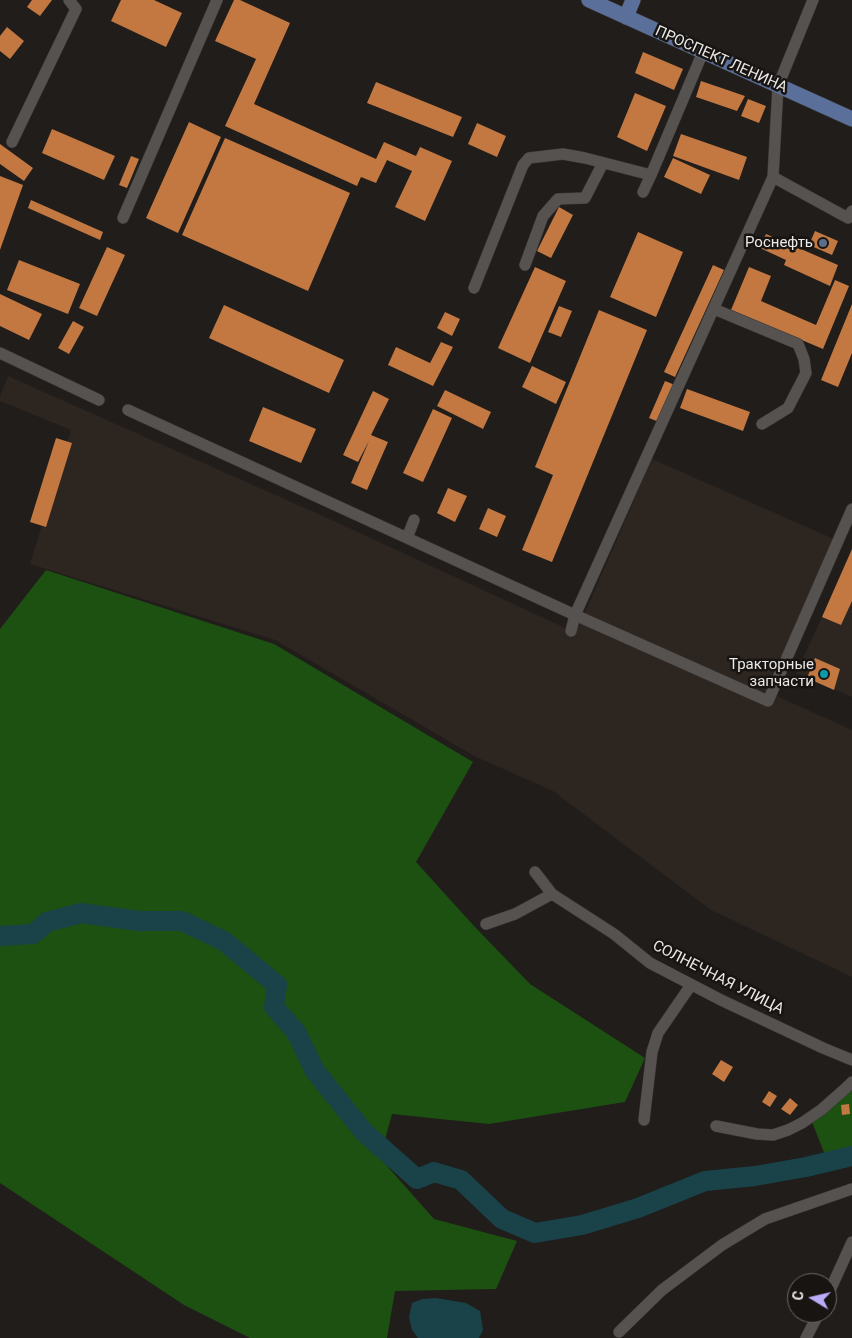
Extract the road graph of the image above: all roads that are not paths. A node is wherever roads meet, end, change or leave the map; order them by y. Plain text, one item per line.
1 (69, 0) edge
2 (217, 0) edge
3 (589, 0) edge
4 (633, 0) edge
5 (813, 0) edge
6 (619, 9) edge
7 (703, 52) junction
8 (778, 86) junction
9 (852, 120) edge
10 (12, 142) dead end
11 (603, 163) junction
12 (651, 175) junction
13 (773, 177) junction
14 (643, 192) dead end
15 (852, 211) edge
16 (123, 218) dead end
17 (525, 265) dead end
18 (474, 288) dead end
19 (714, 309) junction
20 (0, 353) edge
21 (99, 400) dead end
22 (128, 410) dead end
23 (762, 424) dead end
24 (852, 509) edge
25 (414, 520) dead end
26 (407, 538) junction
27 (576, 615) junction
28 (571, 631) dead end
29 (535, 872) dead end
30 (552, 894) junction
31 (486, 924) dead end
32 (691, 985) junction
33 (852, 1060) edge
34 (852, 1082) edge
35 (644, 1120) dead end
36 (716, 1126) dead end
37 (852, 1189) edge
38 (852, 1242) edge
39 (837, 1275) edge
40 (814, 1323) edge
41 (618, 1332) dead end
42 (806, 1338) edge

1 - 10 street
2 - 16 street
3 - 6 main road, ПРОСПЕКТ ЛЕНИНА
4 - 6 main road
5 - 8 street
6 - 7 main road, ПРОСПЕКТ ЛЕНИНА
7 - 8 main road, ПРОСПЕКТ ЛЕНИНА
7 - 12 street
8 - 9 main road, ПРОСПЕКТ ЛЕНИНА
8 - 13 street
11 - 12 street
11 - 17 street
11 - 18 street
12 - 14 street
13 - 15 street
13 - 19 street
19 - 23 street
19 - 27 street
20 - 21 street
22 - 26 street
24 - 27 street
25 - 26 street
26 - 27 street
27 - 28 street
29 - 30 street, СОЛНЕЧНАЯ УЛИЦА
30 - 31 street
30 - 32 street, СОЛНЕЧНАЯ УЛИЦА
32 - 33 street, СОЛНЕЧНАЯ УЛИЦА
32 - 35 street
34 - 36 street
37 - 41 street
38 - 39 street
40 - 42 street

